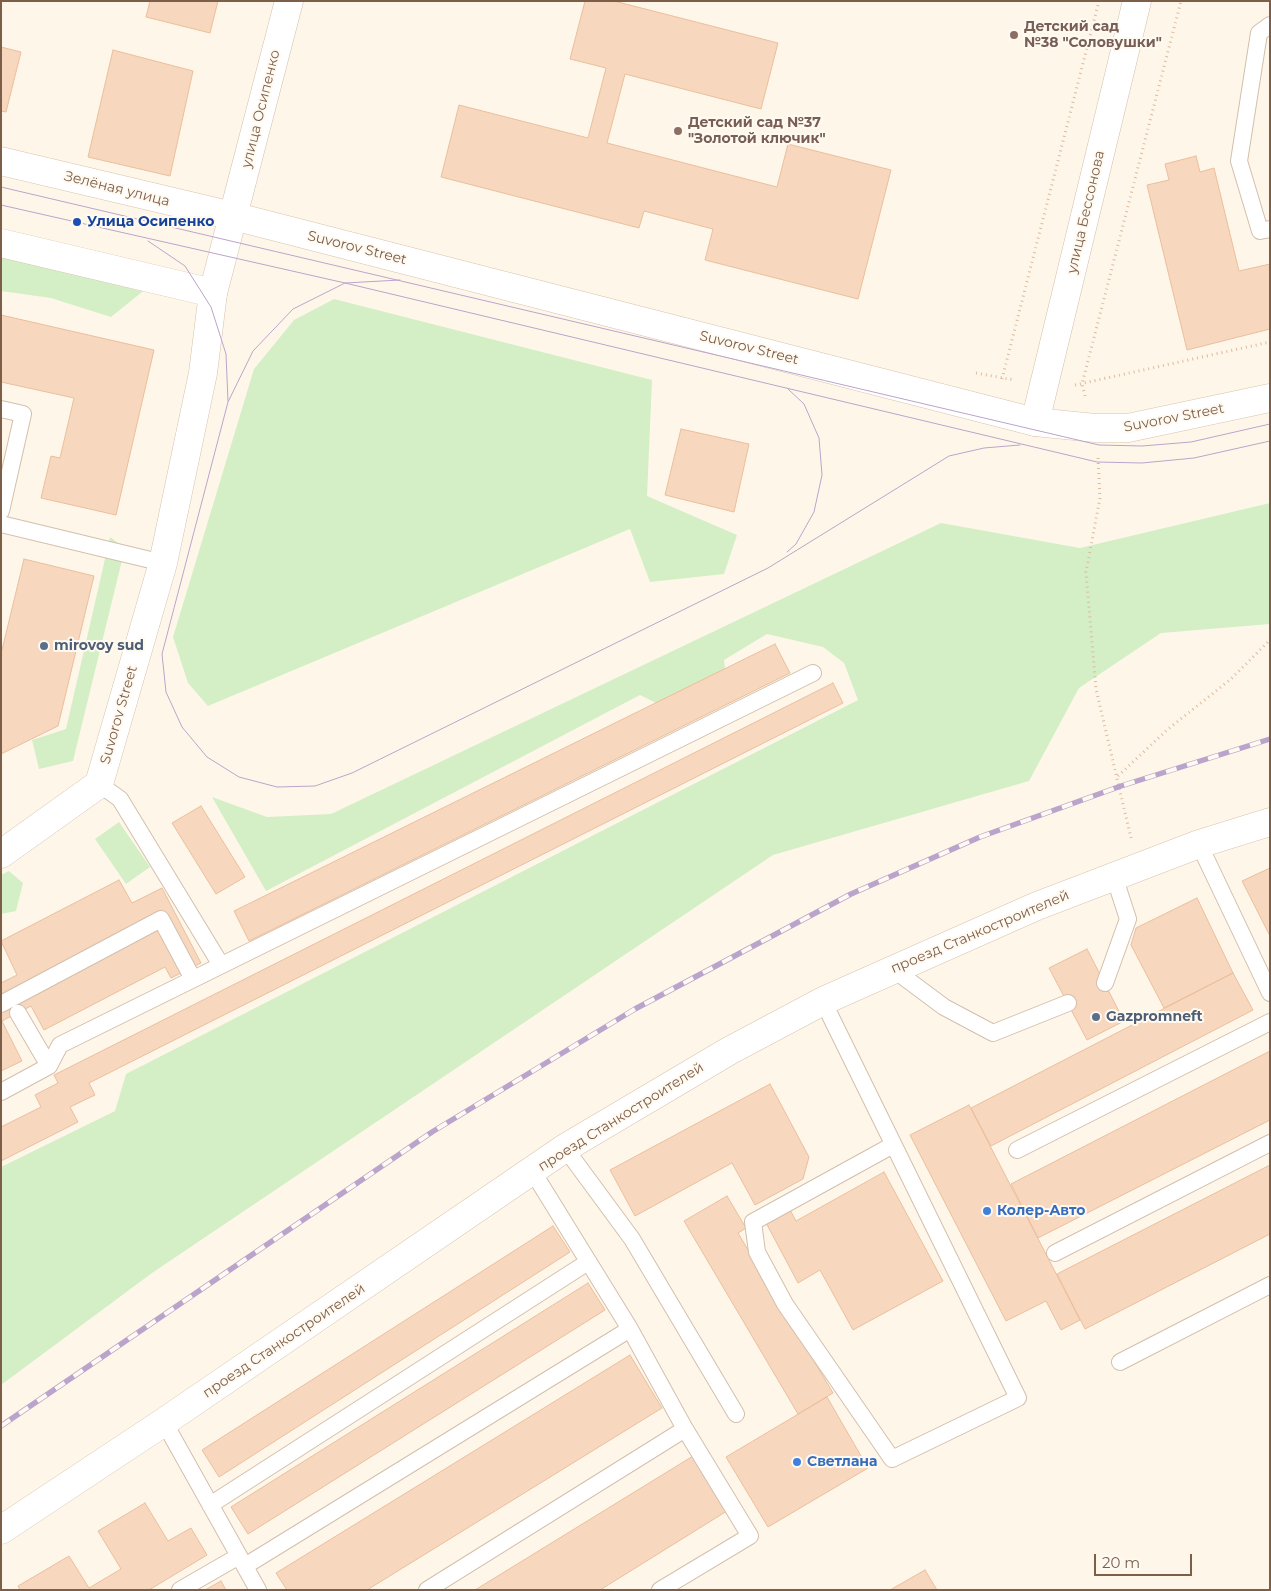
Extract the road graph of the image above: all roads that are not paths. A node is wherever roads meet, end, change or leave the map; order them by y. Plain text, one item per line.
1 (289, 1) edge
2 (1136, 1) edge
3 (1270, 25) edge
4 (1, 161) edge
5 (233, 216) junction
6 (1270, 229) edge
7 (1, 243) edge
8 (213, 294) junction
9 (1270, 398) edge
10 (1, 409) edge
11 (1036, 422) junction
12 (1, 511) edge
13 (1, 524) edge
14 (164, 563) junction
15 (813, 673) dead end
16 (99, 784) junction
17 (1270, 822) edge
18 (1198, 844) junction
19 (1, 854) edge
20 (1114, 876) junction
21 (221, 966) junction
22 (893, 969) junction
23 (194, 979) junction
24 (1105, 983) dead end
25 (1270, 993) edge
26 (823, 1001) junction
27 (1068, 1003) dead end
28 (1, 1004) edge
29 (18, 1013) dead end
30 (1270, 1022) edge
31 (49, 1066) junction
32 (1, 1092) edge
33 (1270, 1144) edge
34 (893, 1145) junction
35 (565, 1148) junction
36 (1017, 1150) dead end
37 (533, 1172) junction
38 (1055, 1253) dead end
39 (588, 1262) junction
40 (1270, 1285) edge
41 (630, 1329) junction
42 (1120, 1362) dead end
43 (736, 1414) dead end
44 (164, 1422) junction
45 (685, 1430) junction
46 (210, 1505) junction
47 (1, 1530) edge
48 (242, 1561) junction
49 (180, 1590) edge
50 (258, 1590) edge
51 (427, 1590) edge
52 (660, 1590) edge

1 - 5 street, улица Осипенко
2 - 11 street, улица Бессонова
3 - 6 lane
4 - 5 street, Зелёная улица
5 - 8 street, улица Осипенко
5 - 11 street, Suvorov Street
7 - 8 street
8 - 14 street, Suvorov Street
9 - 11 street, Suvorov Street
10 - 12 lane
13 - 14 lane
14 - 16 street, Suvorov Street
15 - 21 lane
16 - 19 street
16 - 21 lane
17 - 18 street, проезд Станкостроителей
18 - 20 street, проезд Станкостроителей
18 - 25 lane
20 - 22 street, проезд Станкостроителей
20 - 24 lane
21 - 23 lane
22 - 26 street, проезд Станкостроителей
22 - 27 lane
23 - 28 lane
23 - 31 lane
26 - 34 lane
26 - 35 street, проезд Станкостроителей
29 - 31 lane
30 - 36 lane
31 - 32 lane
33 - 38 lane
34 - 34 lane
35 - 37 street, проезд Станкостроителей
35 - 43 lane
37 - 39 lane
37 - 44 street, проезд Станкостроителей
39 - 41 lane
39 - 46 lane
40 - 42 lane
41 - 45 lane
41 - 48 lane
44 - 46 lane
44 - 47 street, проезд Станкостроителей
45 - 51 lane
45 - 52 lane
46 - 48 lane
48 - 49 lane
48 - 50 lane

